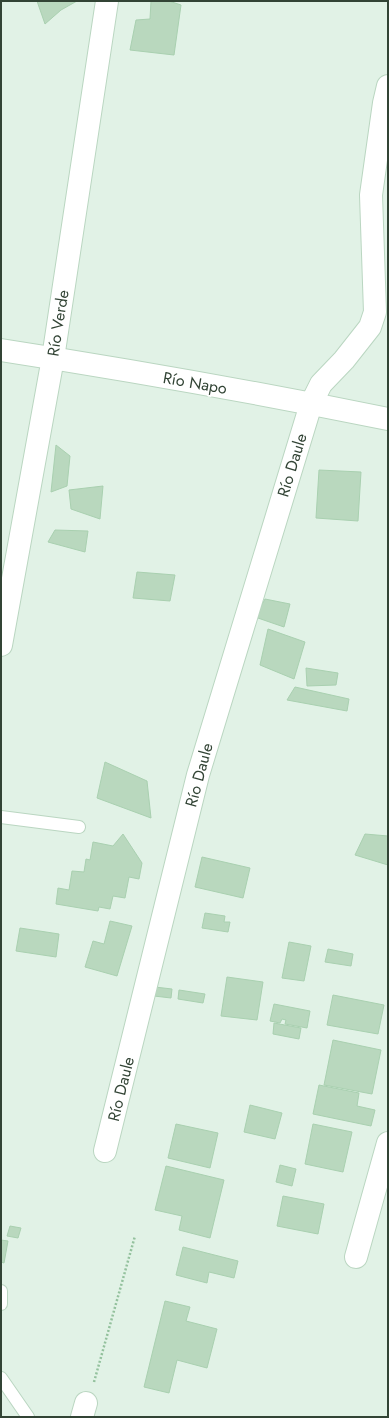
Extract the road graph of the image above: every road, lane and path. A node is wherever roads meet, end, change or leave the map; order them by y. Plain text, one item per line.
1 (107, 1) edge
2 (388, 86) edge
3 (1, 350) edge
4 (52, 358) junction
5 (311, 404) junction
6 (388, 419) edge
7 (1, 645) edge
8 (1, 817) edge
9 (78, 827) dead end
10 (388, 1143) edge
11 (105, 1151) dead end
12 (135, 1236) dead end
13 (356, 1257) dead end
14 (1, 1291) edge
15 (1, 1304) edge
16 (1, 1378) edge
17 (94, 1382) dead end
18 (28, 1417) edge

1 - 4 street, Río Verde
2 - 5 street, Río Daule
3 - 4 street, Río Napo
4 - 5 street, Río Napo
4 - 7 street, Río Verde
5 - 6 street, Río Napo
5 - 11 street, Río Daule
8 - 9 lane
10 - 13 street
12 - 17 path
14 - 15 lane
16 - 18 lane

